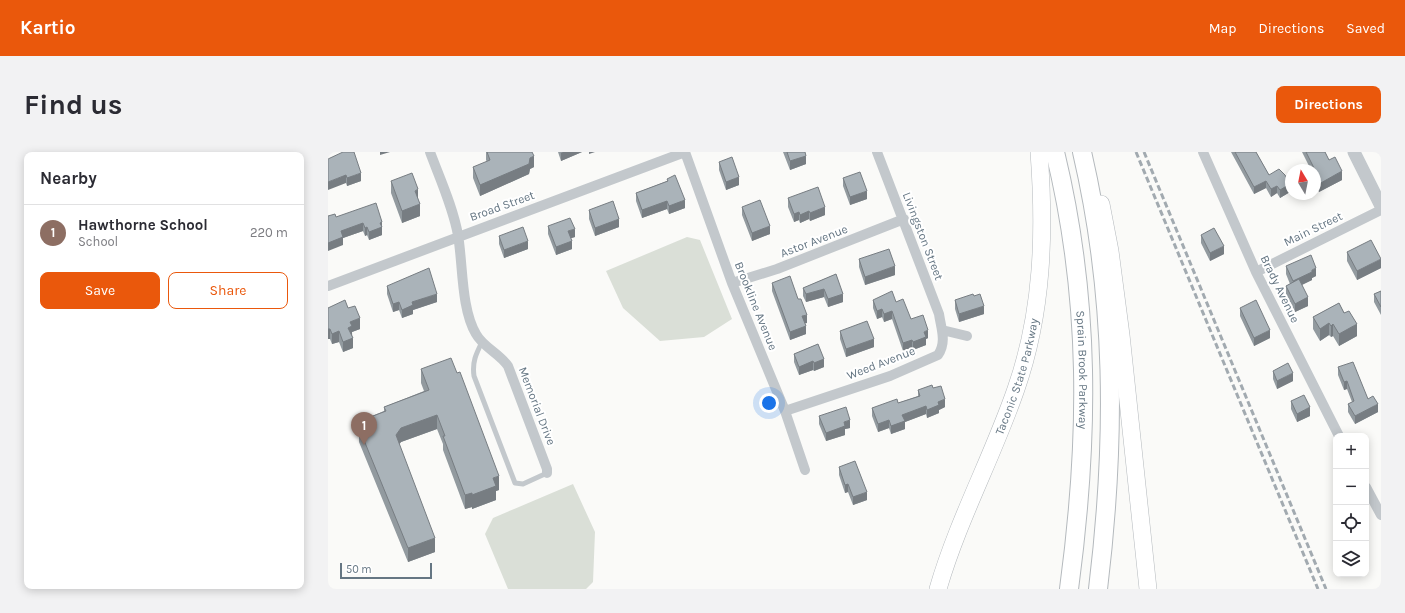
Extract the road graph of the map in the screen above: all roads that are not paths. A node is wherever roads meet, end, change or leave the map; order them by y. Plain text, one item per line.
1 (430, 152) edge
2 (685, 152) edge
3 (877, 152) edge
4 (1039, 152) edge
5 (1055, 152) edge
6 (1082, 152) edge
7 (1086, 152) edge
8 (1203, 152) edge
9 (1354, 152) edge
10 (1381, 206) edge
11 (1381, 210) edge
12 (904, 219) junction
13 (458, 237) junction
14 (1256, 272) junction
15 (732, 283) junction
16 (328, 286) edge
17 (942, 330) junction
18 (967, 336) dead end
19 (482, 342) junction
20 (784, 411) junction
21 (1337, 433) edge
22 (805, 470) dead end
23 (546, 473) joint
24 (1369, 493) edge
25 (1381, 515) edge
26 (938, 589) edge
27 (1069, 589) edge
28 (1098, 589) edge
29 (1148, 589) edge

1 - 13 street, Memorial Drive
2 - 13 street, Broad Street
2 - 15 street, Brookline Avenue
3 - 12 street, Livingston Street
4 - 26 highway, Taconic State Parkway
5 - 27 highway, Sprain Brook Parkway
6 - 28 highway
7 - 29 highway
8 - 14 street, Brady Avenue
9 - 10 street
11 - 14 street, Main Street
12 - 15 street, Astor Avenue
12 - 17 street, Livingston Street
13 - 16 street, Broad Street
13 - 19 street, Memorial Drive
14 - 21 street, Brady Avenue
15 - 20 street, Brookline Avenue
17 - 18 street
17 - 20 street, Weed Avenue
19 - 23 street, Memorial Drive
19 - 23 lane
20 - 22 street, Brookline Avenue
24 - 25 street

